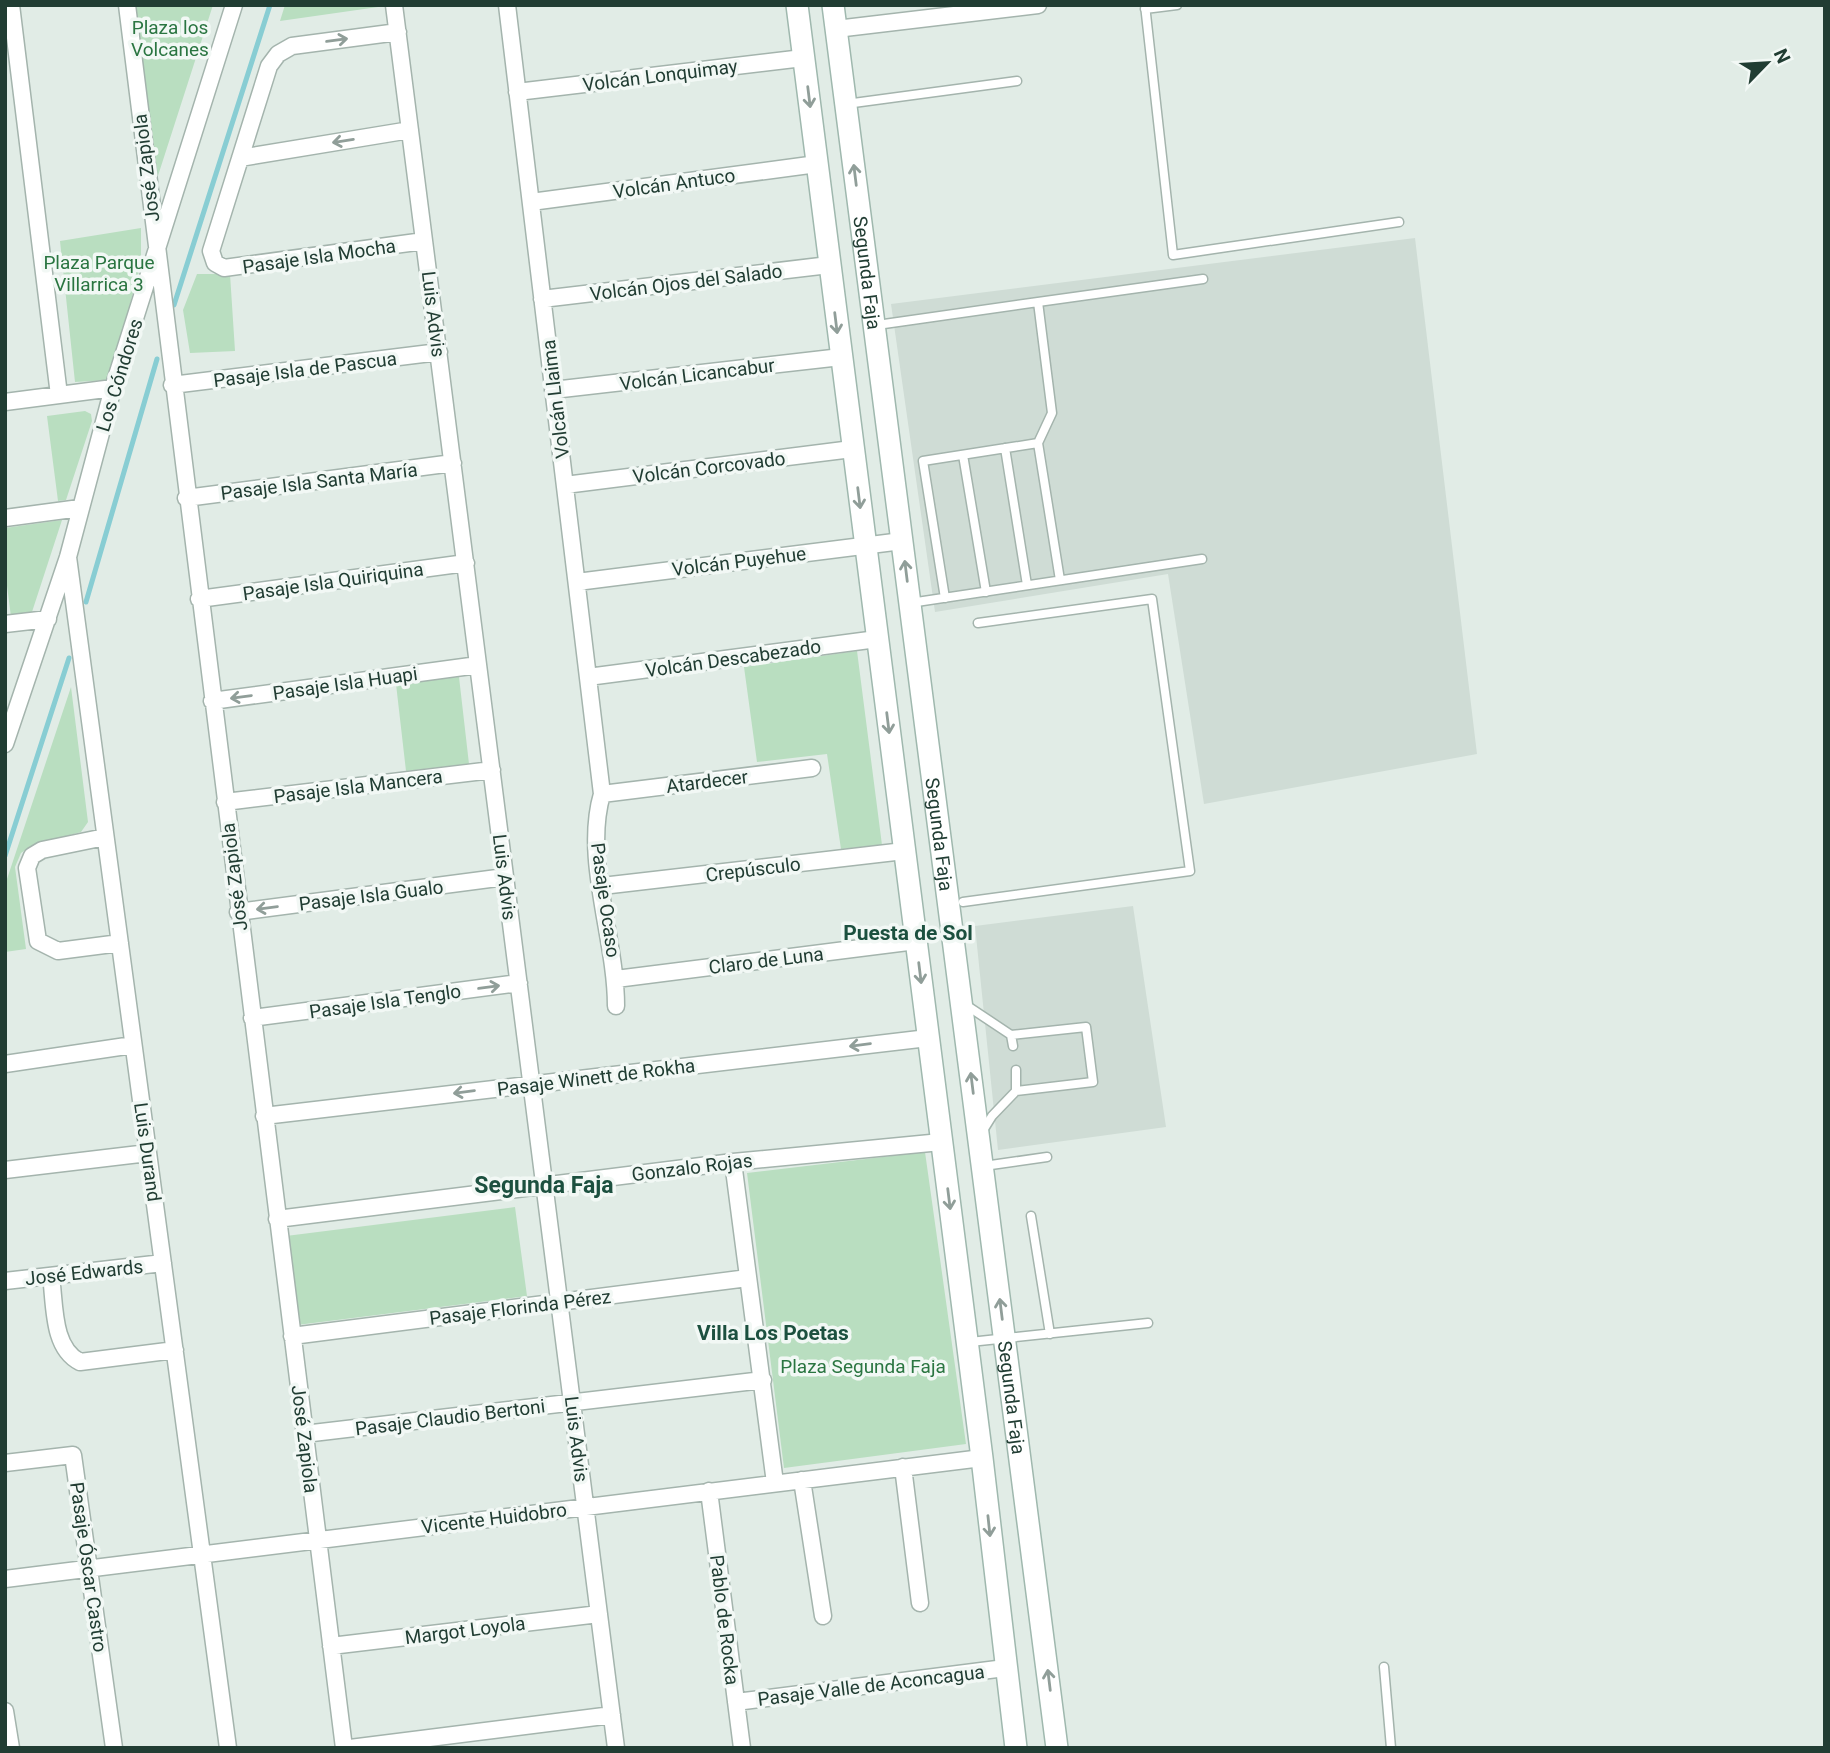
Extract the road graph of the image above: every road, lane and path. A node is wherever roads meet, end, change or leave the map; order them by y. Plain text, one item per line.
1 (11, 5) edge
2 (127, 5) edge
3 (234, 5) edge
4 (394, 5) edge
5 (507, 5) edge
6 (797, 5) edge
7 (833, 5) edge
8 (1038, 5) edge
9 (1177, 5) edge
10 (1145, 7) edge
11 (933, 11) edge
12 (836, 29) junction
13 (398, 32) junction
14 (803, 58) junction
15 (1017, 81) dead end
16 (517, 92) junction
17 (846, 104) junction
18 (410, 130) junction
19 (240, 158) junction
20 (817, 164) junction
21 (531, 202) junction
22 (1399, 222) dead end
23 (424, 241) junction
24 (156, 253) junction
25 (829, 265) junction
26 (1203, 279) dead end
27 (542, 299) junction
28 (1038, 302) junction
29 (874, 325) junction
30 (439, 352) junction
31 (841, 357) junction
32 (172, 385) junction
33 (113, 388) junction
34 (553, 390) junction
35 (60, 395) junction
36 (5, 402) edge
37 (1038, 443) junction
38 (1005, 448) junction
39 (852, 449) junction
40 (964, 455) junction
41 (453, 463) junction
42 (565, 485) junction
43 (186, 498) junction
44 (80, 508) junction
45 (5, 517) edge
46 (902, 541) junction
47 (865, 545) junction
48 (68, 557) junction
49 (1202, 559) dead end
50 (466, 563) junction
51 (1060, 580) junction
52 (577, 582) junction
53 (1027, 585) junction
54 (986, 592) junction
55 (945, 598) junction
56 (199, 599) junction
57 (910, 603) junction
58 (48, 620) junction
59 (978, 622) dead end
60 (5, 624) edge
61 (877, 639) junction
62 (478, 665) junction
63 (588, 677) junction
64 (212, 701) junction
65 (5, 744) edge
66 (812, 768) dead end
67 (492, 770) junction
68 (602, 794) junction
69 (225, 802) junction
70 (106, 837) junction
71 (904, 851) junction
72 (505, 877) junction
73 (602, 886) junction
74 (963, 902) dead end
75 (238, 912) junction
76 (916, 942) junction
77 (120, 943) junction
78 (616, 979) junction
79 (519, 983) junction
80 (961, 1001) junction
81 (616, 1006) dead end
82 (252, 1018) junction
83 (1011, 1035) junction
84 (928, 1038) junction
85 (134, 1045) junction
86 (1013, 1046) dead end
87 (5, 1064) edge
88 (1016, 1070) dead end
89 (531, 1084) junction
90 (1016, 1091) junction
91 (264, 1116) junction
92 (979, 1138) junction
93 (942, 1142) junction
94 (148, 1153) junction
95 (1047, 1157) dead end
96 (733, 1162) junction
97 (983, 1166) junction
98 (5, 1170) edge
99 (544, 1185) junction
100 (1031, 1216) dead end
101 (277, 1219) junction
102 (163, 1263) junction
103 (51, 1276) junction
104 (748, 1278) junction
105 (5, 1280) edge
106 (559, 1302) junction
107 (1148, 1323) dead end
108 (1050, 1334) junction
109 (292, 1336) junction
110 (1005, 1339) junction
111 (967, 1342) junction
112 (175, 1350) junction
113 (762, 1380) junction
114 (572, 1402) junction
115 (304, 1434) junction
116 (982, 1458) junction
117 (5, 1463) edge
118 (903, 1467) junction
119 (802, 1480) junction
120 (775, 1483) junction
121 (709, 1492) junction
122 (585, 1507) junction
123 (317, 1540) junction
124 (202, 1555) junction
125 (89, 1569) junction
126 (5, 1580) edge
127 (920, 1603) dead end
128 (599, 1614) junction
129 (823, 1616) dead end
130 (331, 1646) junction
131 (1384, 1667) dead end
132 (1005, 1668) junction
133 (736, 1702) junction
134 (5, 1711) edge
135 (612, 1715) junction
136 (11, 1748) edge
137 (114, 1748) edge
138 (228, 1748) edge
139 (344, 1748) edge
140 (350, 1748) edge
141 (616, 1748) edge
142 (742, 1748) edge
143 (1016, 1748) edge
144 (1058, 1748) edge
145 (1391, 1748) edge

1 - 35 street
2 - 24 street, José Zapiola
3 - 24 street, Los Cóndores
4 - 13 street, Luis Advis
5 - 16 street, Volcán Llaima
6 - 14 main road, Segunda Faja
7 - 12 main road, Segunda Faja
8 - 11 street
9 - 10 lane
10 - 22 lane
11 - 12 street
12 - 17 main road, Segunda Faja
13 - 18 street, Luis Advis
19 -> 13 street
14 - 16 street, Volcán Lonquimay
14 -> 20 main road, Segunda Faja
15 - 17 lane
16 - 21 street, Volcán Llaima
29 -> 17 main road, Segunda Faja
18 -> 19 street
18 - 23 street, Luis Advis
19 - 23 street, Pasaje Isla Mocha
20 - 21 street, Volcán Antuco
20 - 25 main road, Segunda Faja
21 - 27 street, Volcán Llaima
23 - 30 street, Luis Advis
24 - 32 street, José Zapiola
24 - 33 street, Los Cóndores
25 - 27 street, Volcán Ojos del Salado
25 -> 31 main road, Segunda Faja
26 - 28 lane
27 - 34 street, Volcán Llaima
28 - 29 lane
28 - 37 lane
29 - 46 main road, Segunda Faja
30 - 32 street, Pasaje Isla de Pascua
30 - 41 street, Luis Advis
31 - 34 street, Volcán Licancabur
31 - 39 main road, Segunda Faja
32 - 43 street, José Zapiola
33 - 35 street
33 - 44 street, Los Cóndores
34 - 42 street, Volcán Llaima
35 - 36 street
37 - 38 lane
37 - 51 lane
38 - 40 lane
38 - 53 lane
39 - 42 street, Volcán Corcovado
39 -> 47 main road, Segunda Faja
40 - 54 lane
40 - 55 lane
41 - 43 street, Pasaje Isla Santa María
41 - 50 street, Luis Advis
42 - 52 street, Volcán Llaima
43 - 56 street, José Zapiola
44 - 45 street
44 - 48 street, Los Cóndores
46 - 47 street, Volcán Puyehue
57 -> 46 main road, Segunda Faja
47 - 52 street, Volcán Puyehue
47 - 61 main road, Segunda Faja
48 - 58 street, Los Cóndores
48 - 70 street, Luis Durand
49 - 51 lane
50 - 56 street, Pasaje Isla Quiriquina
50 - 62 street, Luis Advis
51 - 53 lane
52 - 63 street, Volcán Llaima
53 - 54 lane
54 - 55 lane
55 - 57 lane
56 - 64 street, José Zapiola
57 - 80 main road, Segunda Faja
58 - 60 street
58 - 65 street, Los Cóndores
59 - 74 lane
61 - 63 street, Volcán Descabezado
61 -> 71 main road, Segunda Faja
62 -> 64 street, Pasaje Isla Huapi
62 - 67 street, Luis Advis
63 - 68 street, Volcán Llaima
64 - 69 street, José Zapiola
66 - 68 street, Atardecer
67 - 69 street, Pasaje Isla Mancera
67 - 72 street, Luis Advis
68 - 73 street, Pasaje Ocaso
69 - 75 street, José Zapiola
70 - 77 street, Luis Durand
70 - 77 street
71 - 73 street, Crepúsculo
71 - 76 main road, Segunda Faja
72 -> 75 street, Pasaje Isla Gualo
72 - 79 street, Luis Advis
73 - 78 street, Pasaje Ocaso
75 - 82 street, José Zapiola
76 - 78 street, Claro de Luna
76 -> 84 main road, Segunda Faja
77 - 85 street, Luis Durand
78 - 81 street, Pasaje Ocaso
82 -> 79 street, Pasaje Isla Tenglo
79 - 89 street, Luis Advis
80 - 83 lane
92 -> 80 main road, Segunda Faja
82 - 91 street, José Zapiola
83 - 86 lane
83 - 90 lane
84 -> 89 street, Pasaje Winett de Rokha
84 - 93 main road, Segunda Faja
85 - 87 street
85 - 94 street, Luis Durand
88 - 90 lane
89 -> 91 street, Pasaje Winett de Rokha
89 - 99 street, Luis Advis
90 - 92 lane
91 - 101 street, José Zapiola
92 - 97 main road, Segunda Faja
93 - 96 street, Gonzalo Rojas
93 -> 111 main road, Segunda Faja
94 - 98 street
94 - 102 street, Luis Durand
95 - 97 lane
96 - 99 street, Gonzalo Rojas
96 - 104 street
110 -> 97 main road, Segunda Faja
99 - 101 street, Gonzalo Rojas
99 - 106 street, Luis Advis
100 - 108 lane
101 - 109 street, José Zapiola
102 - 103 street, José Edwards
102 - 112 street, Luis Durand
103 - 105 street, José Edwards
103 - 112 street
104 - 106 street, Pasaje Florinda Pérez
104 - 113 street
106 - 109 street, Pasaje Florinda Pérez
106 - 114 street, Luis Advis
107 - 108 lane
108 - 110 lane
109 - 115 street, José Zapiola
110 - 111 lane
144 -> 110 main road, Segunda Faja
111 - 116 main road, Segunda Faja
112 - 124 street, Luis Durand
113 - 114 street, Pasaje Claudio Bertoni
113 - 120 street
114 - 115 street, Pasaje Claudio Bertoni
114 - 122 street, Luis Advis
115 - 123 street, José Zapiola
116 - 118 street, Vicente Huidobro
116 -> 132 main road, Segunda Faja
117 - 125 street, Pasaje Óscar Castro
118 - 119 street, Vicente Huidobro
118 - 127 street
119 - 120 street, Vicente Huidobro
119 - 129 street
120 - 121 street, Vicente Huidobro
121 - 122 street, Vicente Huidobro
121 - 133 street, Pablo de Rocka
122 - 123 street, Vicente Huidobro
122 - 128 street, Luis Advis
123 - 124 street, Vicente Huidobro
123 - 130 street, José Zapiola
124 - 125 street, Vicente Huidobro
124 - 138 street, Luis Durand
125 - 126 street, Vicente Huidobro
125 - 137 street, Pasaje Óscar Castro
128 - 130 street, Margot Loyola
128 - 135 street, Luis Advis
130 - 139 street, José Zapiola
131 - 145 lane
132 - 133 street, Pasaje Valle de Aconcagua
132 - 143 main road, Segunda Faja
133 - 142 street, Pablo de Rocka
134 - 136 street
135 - 140 street
135 - 141 street, Luis Advis

